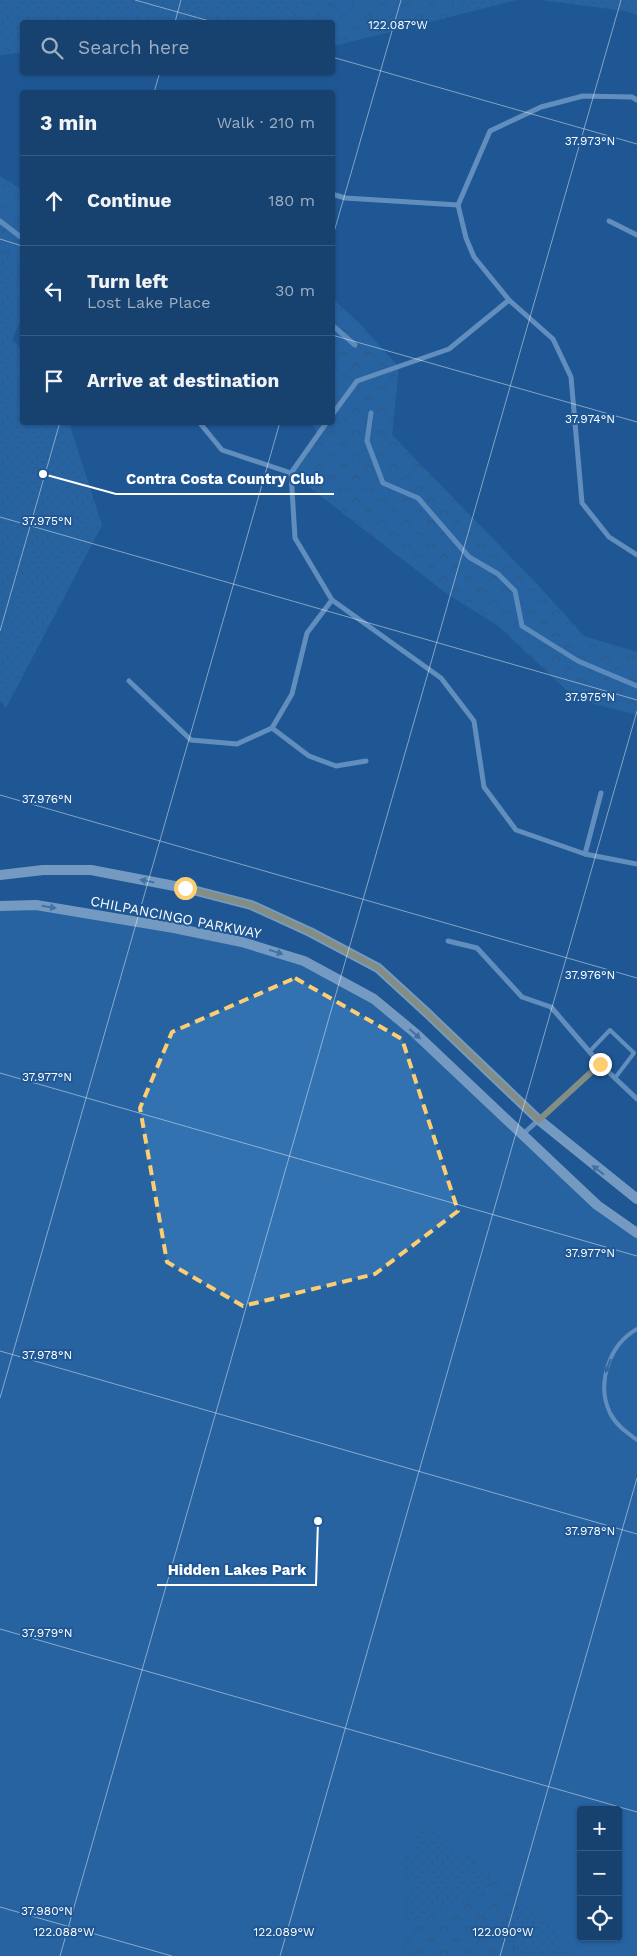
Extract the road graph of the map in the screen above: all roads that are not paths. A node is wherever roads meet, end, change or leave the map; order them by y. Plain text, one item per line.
1 (637, 100) edge
2 (335, 195) edge
3 (458, 205) junction
4 (609, 221) dead end
5 (637, 236) edge
6 (509, 300) junction
7 (335, 411) edge
8 (201, 425) edge
9 (325, 425) edge
10 (290, 473) junction
11 (637, 555) edge
12 (332, 600) junction
13 (129, 681) dead end
14 (272, 728) junction
15 (366, 761) dead end
16 (601, 793) dead end
17 (585, 854) junction
18 (637, 864) edge
19 (0, 876) edge
20 (0, 906) edge
21 (448, 941) dead end
22 (590, 1051) junction
23 (600, 1064) junction
24 (615, 1078) junction
25 (637, 1099) edge
26 (539, 1120) junction
27 (522, 1136) junction
28 (637, 1199) edge
29 (637, 1233) edge
30 (637, 1329) edge
31 (637, 1440) edge

1 - 3 street
2 - 3 street
3 - 6 street
4 - 5 street
6 - 7 street
6 - 11 street
8 - 10 street
9 - 10 street
10 - 12 street
12 - 14 street
12 - 17 street
13 - 14 street
14 - 15 street
16 - 17 street
17 - 18 street
26 -> 19 street, CHILPANCINGO PARKWAY
20 -> 27 street, CHILPANCINGO PARKWAY
21 - 22 street
22 - 23 street
22 - 24 lane
23 - 24 street
23 - 26 street
24 - 25 street
26 - 27 street
28 -> 26 street, CHILPANCINGO PARKWAY
27 - 29 street, CHILPANCINGO PARKWAY
30 -> 31 lane

